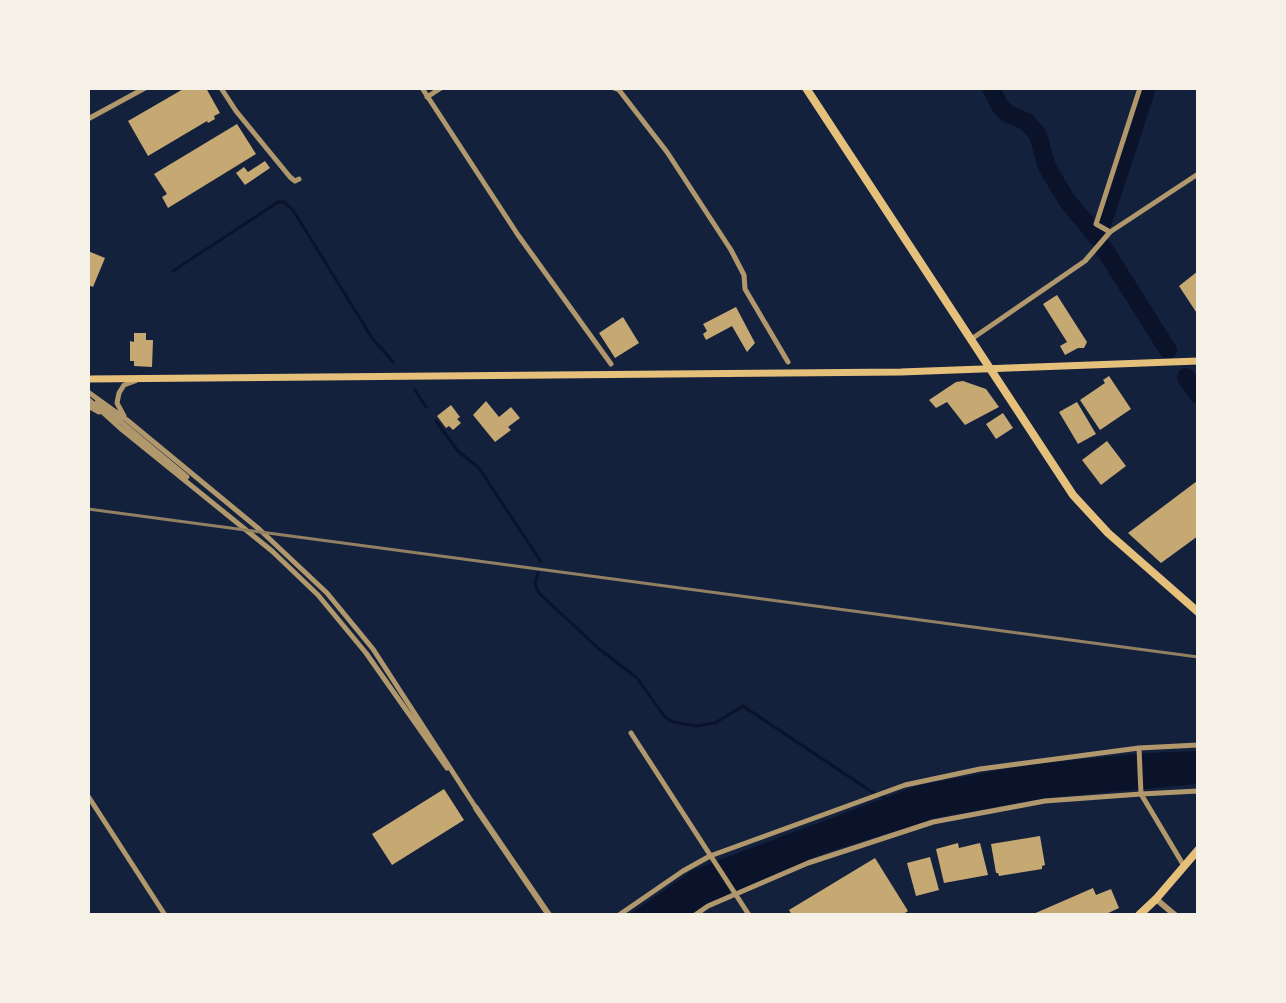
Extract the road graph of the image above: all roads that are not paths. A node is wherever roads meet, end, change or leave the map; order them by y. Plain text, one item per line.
1 (145, 88) edge
2 (221, 88) edge
3 (422, 88) edge
4 (441, 88) edge
5 (614, 88) edge
6 (806, 88) edge
7 (1140, 88) edge
8 (427, 97) junction
9 (88, 119) edge
10 (1198, 174) edge
11 (299, 179) dead end
12 (1110, 232) junction
13 (969, 341) junction
14 (1198, 361) edge
15 (788, 362) dead end
16 (611, 364) dead end
17 (989, 368) junction
18 (88, 379) edge
19 (104, 379) junction
20 (139, 379) junction
21 (89, 395) edge
22 (88, 406) edge
23 (107, 417) junction
24 (123, 424) junction
25 (1198, 612) edge
26 (631, 733) dead end
27 (1198, 745) edge
28 (1139, 748) junction
29 (1198, 791) edge
30 (1141, 794) junction
31 (88, 796) edge
32 (476, 808) junction
33 (1198, 850) edge
34 (710, 856) junction
35 (1185, 867) junction
36 (735, 894) junction
37 (1156, 899) junction
38 (165, 915) edge
39 (549, 915) edge
40 (619, 915) edge
41 (695, 915) edge
42 (749, 915) edge
43 (1139, 915) edge
44 (1175, 915) edge

1 - 9 street
2 - 11 street
3 - 8 street
4 - 8 street
5 - 15 street
6 - 13 main road
7 - 12 street
8 - 16 street
10 - 12 street
12 - 13 street
13 - 17 main road
14 - 17 main road
17 - 20 main road
17 - 25 main road
18 - 19 main road
19 - 20 main road
19 - 21 street
20 - 24 street
21 - 23 street
21 - 24 street
22 - 23 street
23 - 24 street
24 - 32 street
24 - 32 street
26 - 34 street
27 - 28 street
28 - 30 street
28 - 34 street
29 - 30 street
30 - 35 street
30 - 36 street
31 - 38 street
32 - 39 street
33 - 35 main road
34 - 36 street
34 - 40 street
35 - 37 main road
36 - 41 street
36 - 42 street
37 - 43 main road
37 - 44 street

